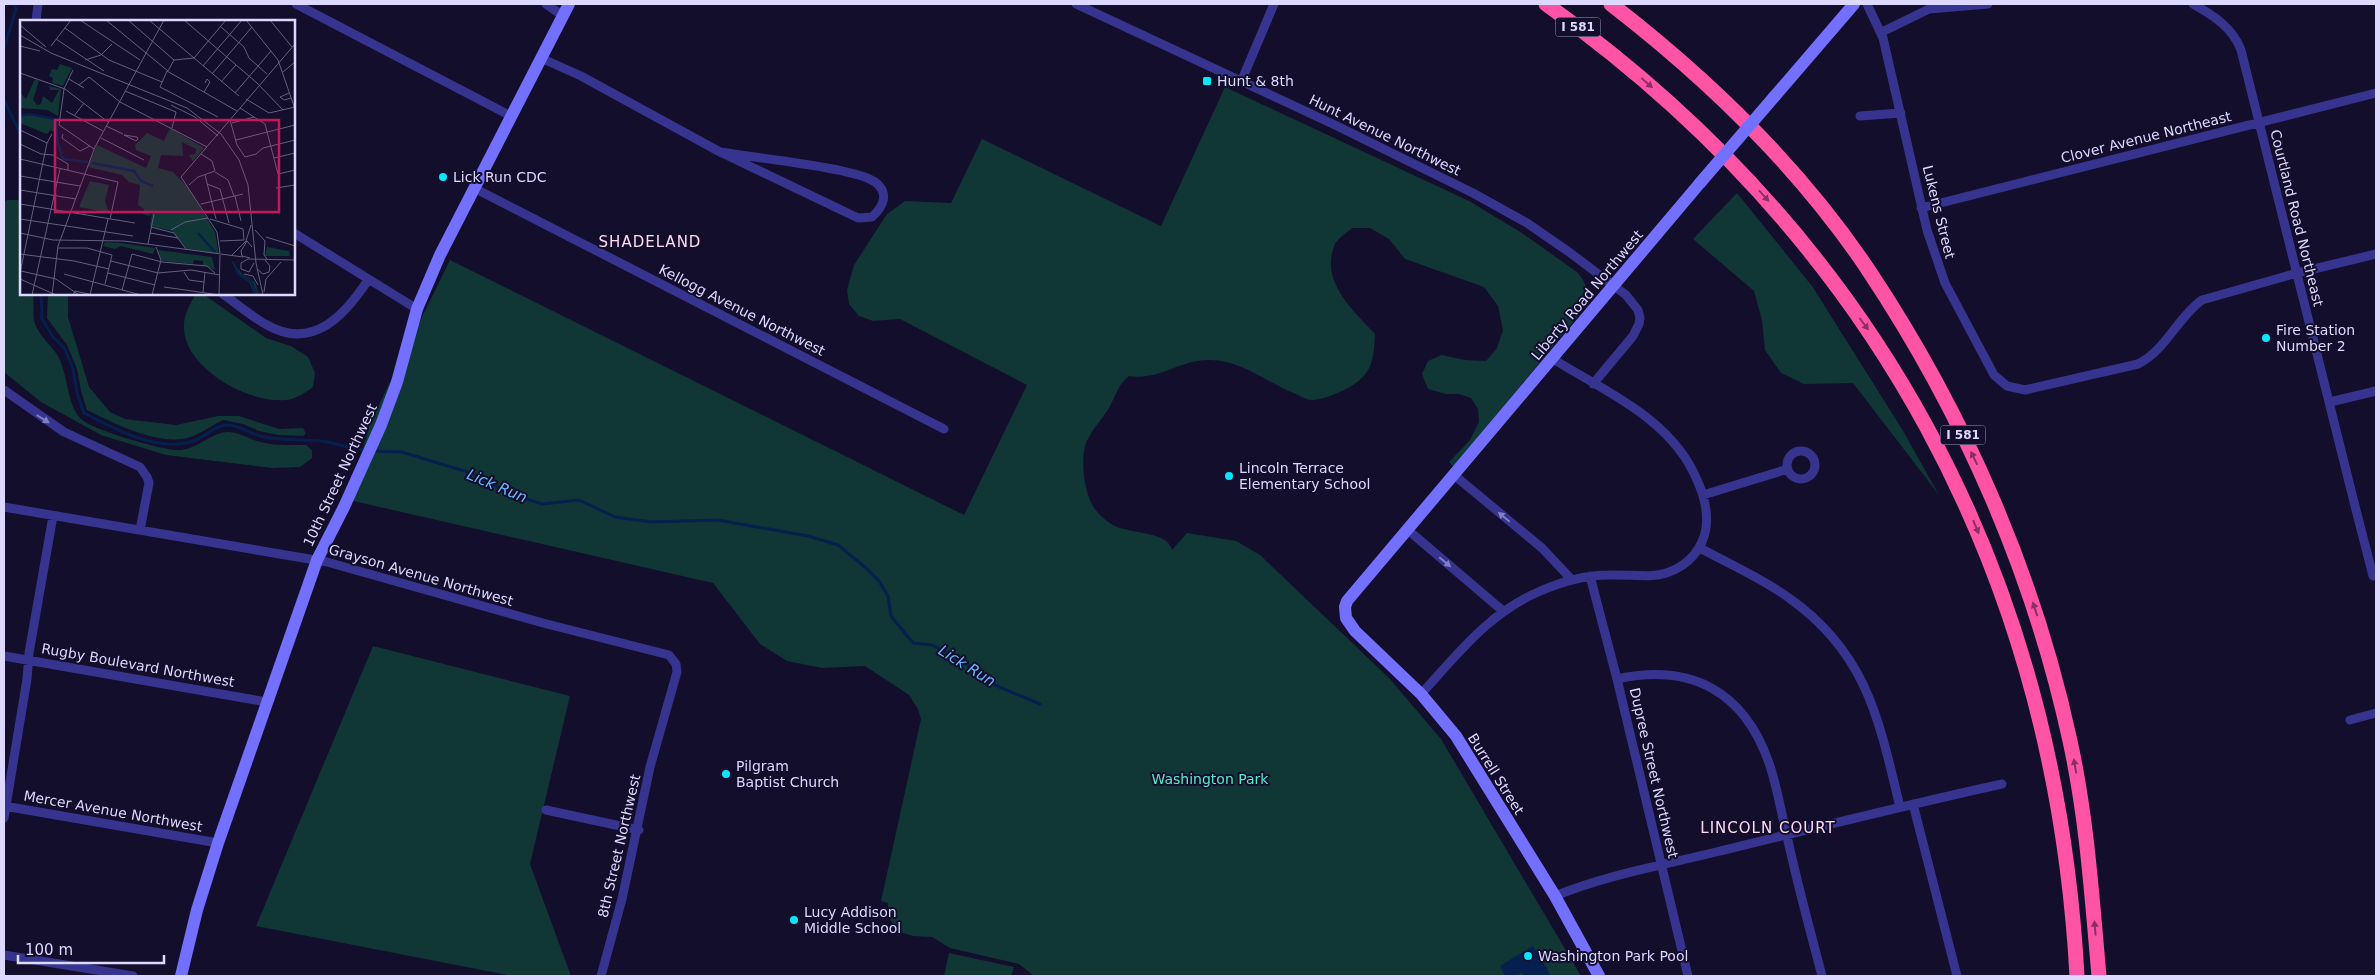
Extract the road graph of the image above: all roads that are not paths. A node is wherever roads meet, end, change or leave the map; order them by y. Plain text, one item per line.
1 (38, 4) edge
2 (296, 4) edge
3 (546, 4) edge
4 (569, 4) edge
5 (1076, 4) edge
6 (1274, 4) edge
7 (1546, 4) edge
8 (1612, 4) edge
9 (1854, 4) edge
10 (1867, 4) edge
11 (1988, 4) edge
12 (2194, 4) edge
13 (563, 16) junction
14 (36, 20) edge
15 (1882, 32) junction
16 (541, 58) junction
17 (1241, 82) junction
18 (2376, 93) edge
19 (1900, 113) junction
20 (511, 116) junction
21 (1860, 116) dead end
22 (2259, 123) junction
23 (720, 152) junction
24 (474, 188) junction
25 (1921, 208) junction
26 (295, 234) edge
27 (2376, 254) edge
28 (2297, 273) junction
29 (368, 280) junction
30 (1613, 287) junction
31 (224, 295) edge
32 (417, 309) junction
33 (1553, 359) junction
34 (1593, 384) junction
35 (4, 390) edge
36 (2376, 391) edge
37 (2330, 402) junction
38 (944, 429) dead end
39 (1788, 469) dead end
40 (1454, 475) junction
41 (1703, 495) junction
42 (4, 507) edge
43 (53, 516) junction
44 (140, 530) junction
45 (1408, 530) junction
46 (1700, 548) junction
47 (317, 560) junction
48 (2375, 575) edge
49 (1590, 576) junction
50 (1572, 580) junction
51 (1345, 607) joint
52 (1503, 611) junction
53 (4, 656) edge
54 (28, 660) junction
55 (1617, 680) junction
56 (1421, 694) junction
57 (267, 702) junction
58 (2376, 713) edge
59 (2350, 720) dead end
60 (663, 721) joint
61 (2002, 784) dead end
62 (1913, 804) junction
63 (5, 806) edge
64 (1900, 807) junction
65 (546, 810) dead end
66 (4, 818) edge
67 (638, 830) junction
68 (1786, 835) junction
69 (218, 843) junction
70 (1662, 866) junction
71 (1555, 896) junction
72 (4, 954) edge
73 (133, 976) edge
74 (181, 976) edge
75 (601, 976) edge
76 (1599, 976) edge
77 (1688, 976) edge
78 (1822, 976) edge
79 (1957, 976) edge
80 (2077, 976) edge
81 (2099, 976) edge

1 - 14 street
2 - 20 street
3 - 13 street
4 - 13 street, 10th Street Northwest
5 - 17 street, Hunt Avenue Northwest
6 - 17 street
7 -> 80 highway, I 581
81 -> 8 highway, I 581
9 - 30 street, Liberty Road Northwest, bridge
10 - 15 street, Lukens Street
11 - 15 street
12 - 22 street, Courtland Road Northeast
13 - 16 street, 10th Street Northwest
15 - 19 street, Lukens Street
16 - 20 street, 10th Street Northwest
16 - 23 street
17 - 30 street, Hunt Avenue Northwest
18 - 22 street, Clover Avenue Northeast
19 - 21 street
19 - 25 street, Lukens Street
20 - 24 street, 10th Street Northwest
22 - 25 street, Clover Avenue Northeast
22 - 28 street, Courtland Road Northeast
23 - 23 street
24 - 32 street, 10th Street Northwest
24 - 38 street, Kellogg Avenue Northwest
25 - 28 street, Lukens Street
26 - 29 street
27 - 28 street
28 - 37 street, Courtland Road Northeast
29 - 31 street
29 - 32 street
30 - 33 street, Liberty Road Northwest
30 - 34 street, Hunt Avenue Northwest
32 - 47 street, 10th Street Northwest
33 - 34 street
33 - 40 street, Liberty Road Northwest
34 - 41 street
35 -> 44 street
36 - 37 street
37 - 48 street, Courtland Road Northeast
39 - 41 street
40 - 45 street, Liberty Road Northwest
50 -> 40 street
41 - 46 street
42 - 43 street, Grayson Avenue Northwest
43 - 44 street, Grayson Avenue Northwest
43 - 54 street
44 - 47 street, Grayson Avenue Northwest
45 - 51 street, Liberty Road Northwest
45 -> 52 street
46 - 49 street
46 - 64 street
47 - 57 street, 10th Street Northwest
47 - 60 street, Grayson Avenue Northwest
49 - 50 street
49 - 55 street, Dupree Street Northwest
50 - 52 street
51 - 56 street, Burrell Street
52 - 56 street
53 - 54 street, Rugby Boulevard Northwest
54 - 57 street, Rugby Boulevard Northwest
54 - 63 street
55 - 68 street
55 - 70 street, Dupree Street Northwest
56 - 71 street, Burrell Street
57 - 69 street, 10th Street Northwest
58 - 59 street
60 - 67 street, 8th Street Northwest
61 - 62 street
62 - 64 street
62 - 79 street
63 - 66 street
63 - 69 street, Mercer Avenue Northwest
64 - 68 street
65 - 67 street
67 - 75 street, 8th Street Northwest
68 - 70 street
68 - 78 street
69 - 74 street, 10th Street Northwest
70 - 71 street
70 - 77 street, Dupree Street Northwest
71 - 76 street, Burrell Street
72 - 73 street

